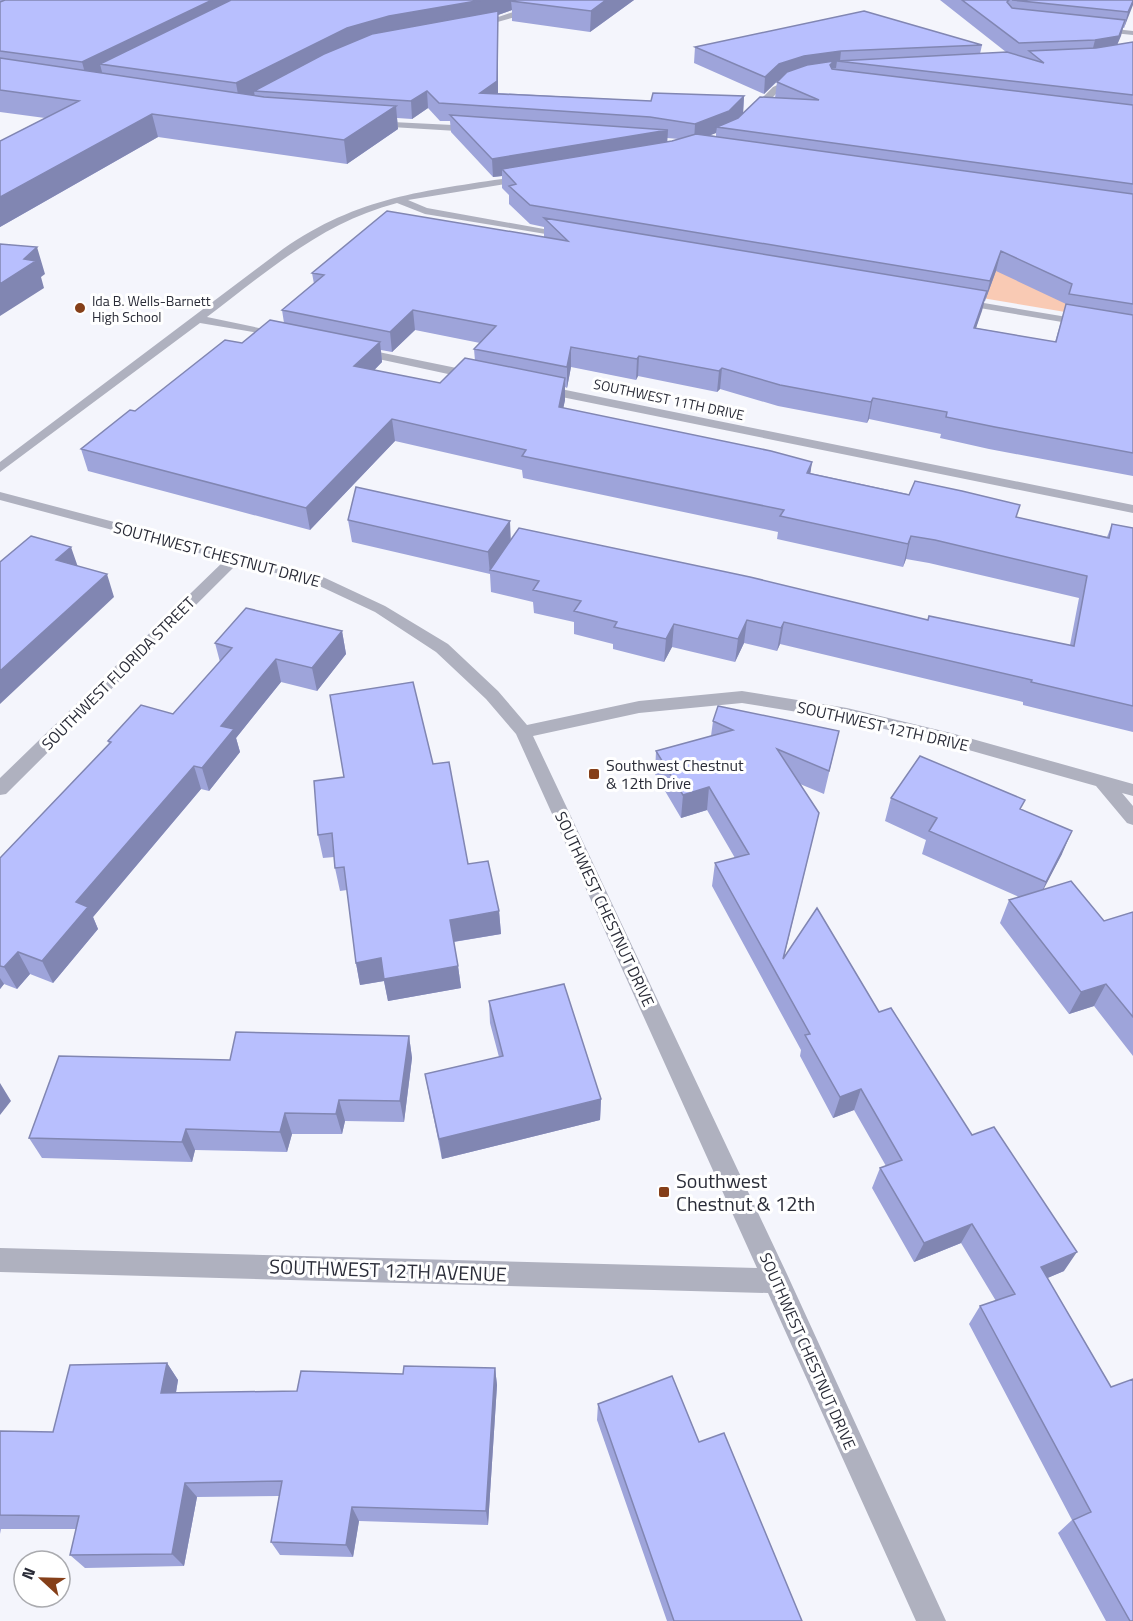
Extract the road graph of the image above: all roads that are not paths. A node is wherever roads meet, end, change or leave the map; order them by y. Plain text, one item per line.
1 (541, 0) edge
2 (1088, 27) edge
3 (462, 29) edge
4 (1133, 33) edge
5 (808, 77) edge
6 (364, 122) edge
7 (740, 126) edge
8 (484, 130) edge
9 (539, 177) edge
10 (399, 200) junction
11 (581, 238) edge
12 (945, 300) edge
13 (199, 319) junction
14 (1133, 331) edge
15 (295, 339) edge
16 (342, 348) edge
17 (493, 379) edge
18 (528, 386) edge
19 (0, 468) edge
20 (0, 496) edge
21 (1133, 509) edge
22 (236, 557) junction
23 (524, 732) junction
24 (1103, 783) junction
25 (0, 789) edge
26 (1133, 790) edge
27 (1133, 818) edge
28 (0, 1260) edge
29 (777, 1281) junction
30 (931, 1621) edge

1 - 3 street
2 - 4 street
5 - 7 street
6 - 8 street
9 - 10 street
10 - 11 street
10 - 13 street
12 - 14 street
13 - 15 street
13 - 19 street
16 - 17 street
18 - 21 street, SOUTHWEST 11TH DRIVE
20 - 22 street, SOUTHWEST CHESTNUT DRIVE
22 - 23 street, SOUTHWEST CHESTNUT DRIVE
22 - 25 street, SOUTHWEST FLORIDA STREET
23 - 24 street, SOUTHWEST 12TH DRIVE
23 - 29 street, SOUTHWEST CHESTNUT DRIVE
24 - 26 street, SOUTHWEST 12TH DRIVE
24 - 27 street
28 - 29 street, SOUTHWEST 12TH AVENUE
29 - 30 street, SOUTHWEST CHESTNUT DRIVE

